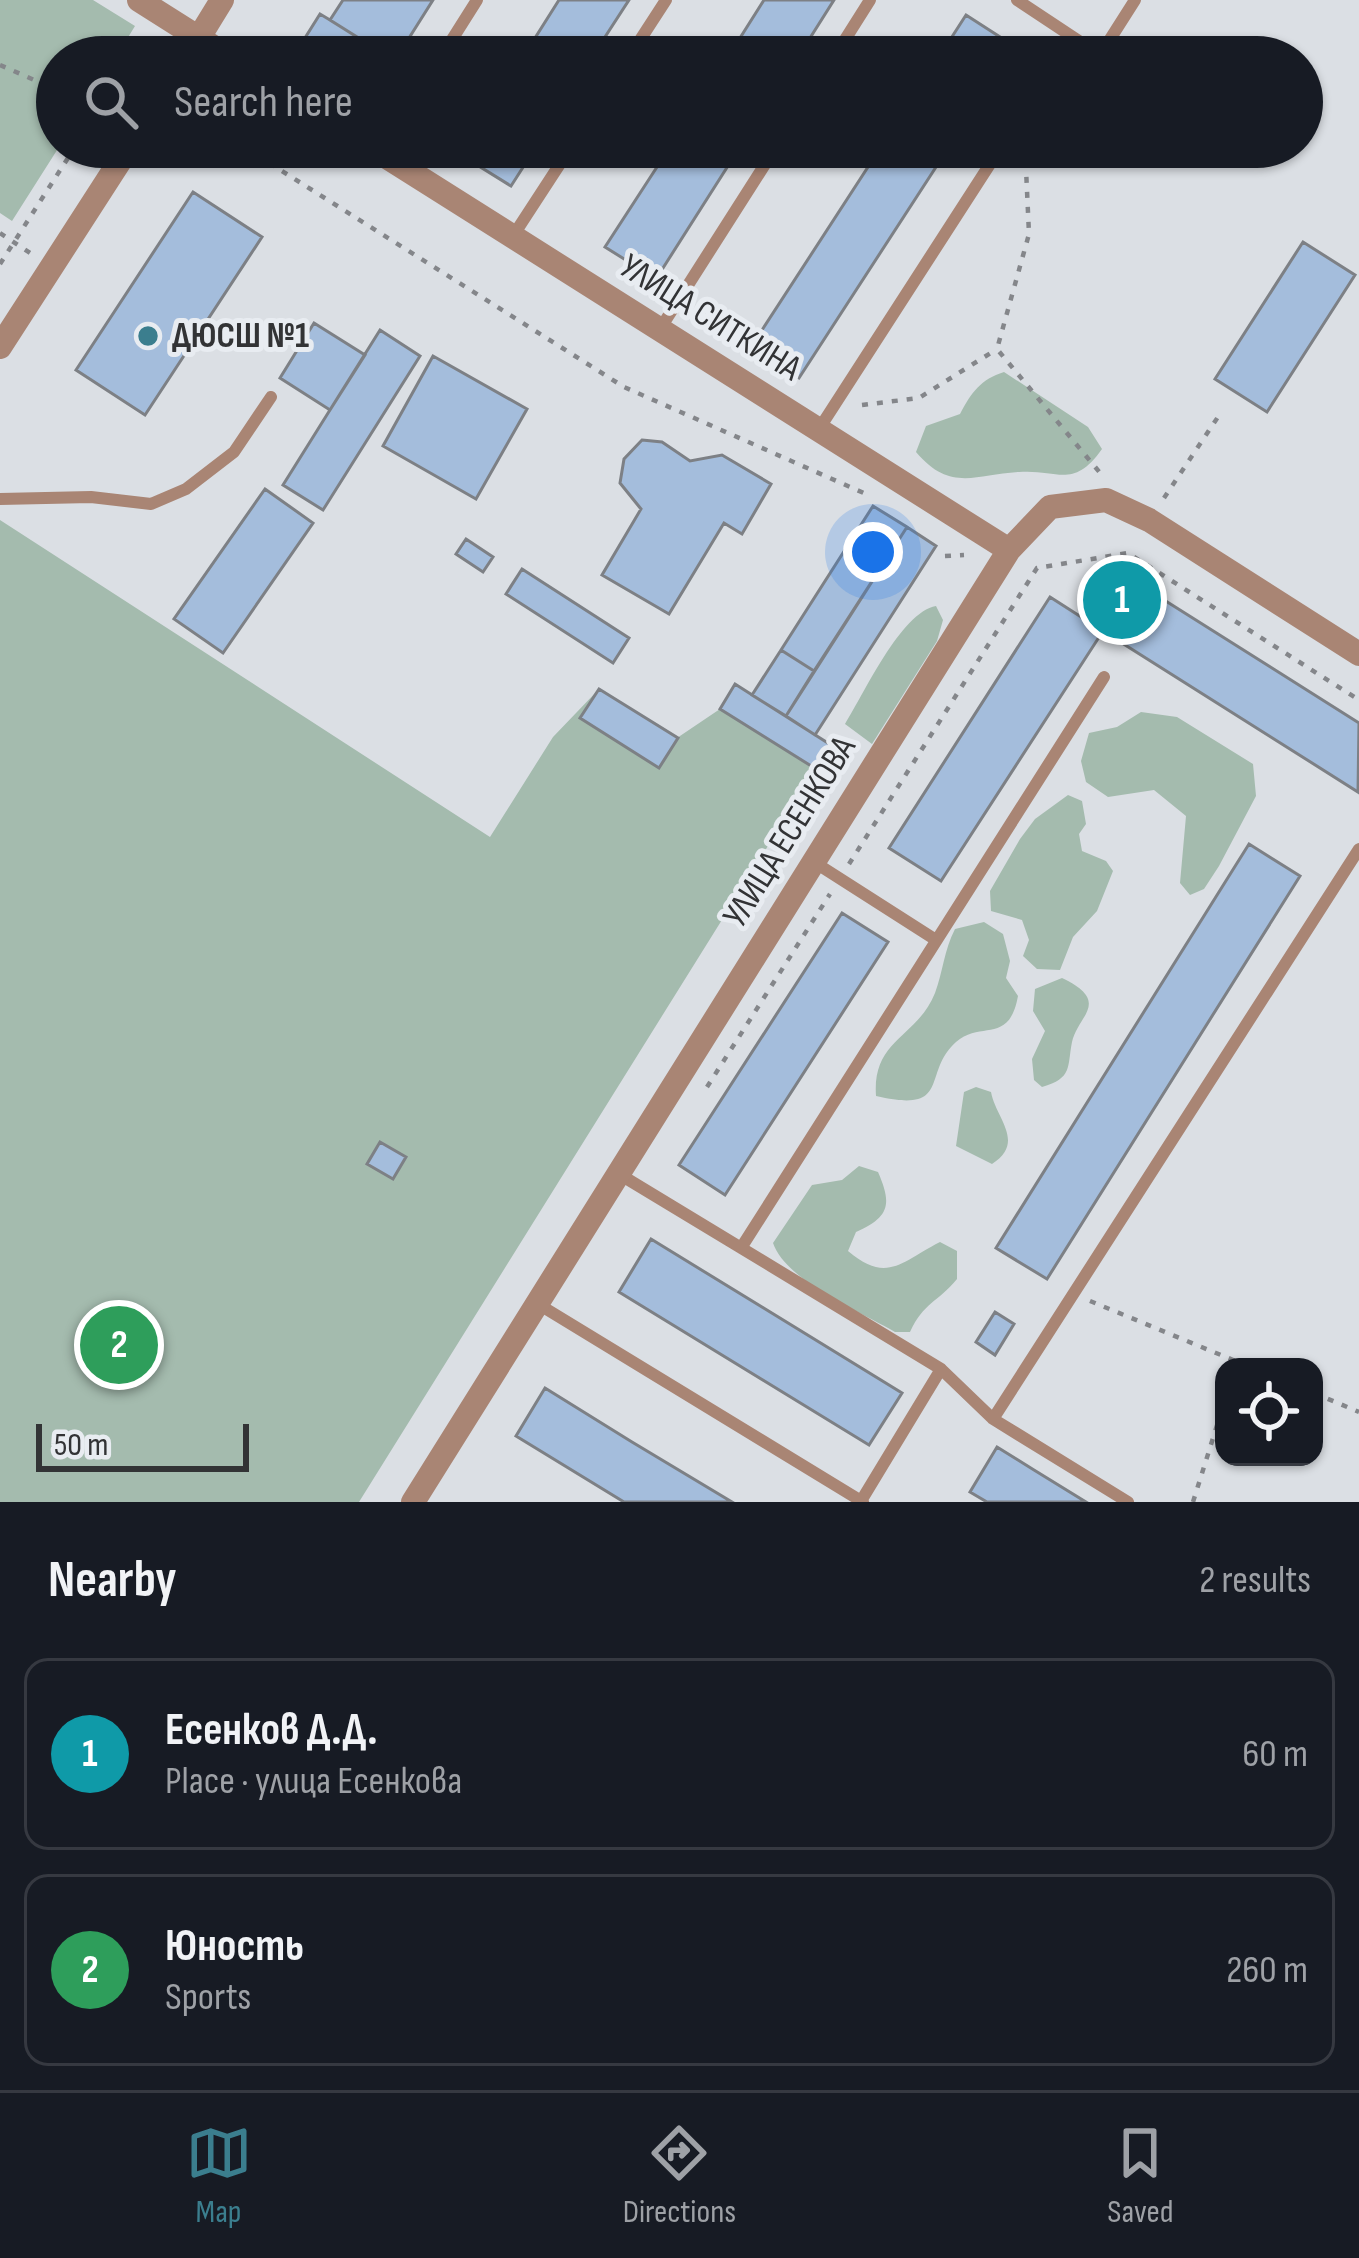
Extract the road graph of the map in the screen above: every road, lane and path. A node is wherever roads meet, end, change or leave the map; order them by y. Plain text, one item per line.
1 (139, 0) edge
2 (222, 0) edge
3 (477, 0) edge
4 (666, 0) edge
5 (870, 0) edge
6 (1017, 0) edge
7 (1135, 0) edge
8 (180, 36) edge
9 (200, 36) edge
10 (454, 36) edge
11 (643, 36) edge
12 (847, 36) edge
13 (1071, 36) edge
14 (1112, 36) edge
15 (1, 66) edge
16 (36, 81) edge
17 (62, 168) edge
18 (115, 168) edge
19 (277, 168) edge
20 (408, 168) edge
21 (557, 168) edge
22 (763, 168) edge
23 (987, 168) edge
24 (1026, 168) edge
25 (0, 233) edge
26 (513, 236) junction
27 (14, 242) junction
28 (0, 264) edge
29 (52, 266) junction
30 (660, 329) junction
31 (0, 347) edge
32 (997, 349) junction
33 (271, 398) dead end
34 (1222, 411) dead end
35 (825, 419) junction
36 (0, 499) edge
37 (878, 499) dead end
38 (1106, 500) junction
39 (1149, 520) junction
40 (947, 544) dead end
41 (1009, 550) junction
42 (1128, 553) junction
43 (965, 555) junction
44 (945, 556) dead end
45 (973, 608) junction
46 (1000, 625) junction
47 (1359, 654) edge
48 (1104, 677) dead end
49 (1359, 700) edge
50 (1359, 849) edge
51 (814, 862) junction
52 (840, 878) junction
53 (936, 940) junction
54 (704, 1092) dead end
55 (618, 1174) junction
56 (740, 1248) junction
57 (1074, 1294) junction
58 (537, 1303) junction
59 (1222, 1358) edge
60 (940, 1370) junction
61 (1323, 1397) edge
62 (1359, 1412) edge
63 (993, 1419) junction
64 (1215, 1432) edge
65 (424, 1498) edge
66 (862, 1502) edge
67 (1128, 1502) edge
68 (1193, 1502) edge

1 - 8 street
2 - 9 street
3 - 10 lane
4 - 11 lane
5 - 12 lane
6 - 13 lane
7 - 14 lane
15 - 16 path
17 - 27 path
18 - 29 street
19 - 37 path
20 - 26 street, УЛИЦА СИТКИНА
21 - 26 lane
22 - 30 lane
23 - 35 lane
24 - 32 path
25 - 27 path
26 - 30 street, УЛИЦА СИТКИНА
27 - 28 path
27 - 29 path
29 - 31 street
30 - 35 street, УЛИЦА СИТКИНА
32 - 35 path
32 - 38 path
33 - 36 lane
34 - 39 path
35 - 41 street, УЛИЦА СИТКИНА
38 - 39 street
38 - 41 street, УЛИЦА ЕСЕНКОВА
38 - 42 path
39 - 47 street
40 - 43 path
41 - 45 street, УЛИЦА ЕСЕНКОВА
42 - 46 path
42 - 49 path
43 - 44 path
43 - 45 path
45 - 46 path
45 - 51 street, УЛИЦА ЕСЕНКОВА
46 - 52 path
48 - 53 lane
50 - 57 lane
51 - 52 lane
51 - 55 street, УЛИЦА ЕСЕНКОВА
52 - 53 lane
52 - 54 path
53 - 56 lane
55 - 56 lane
55 - 58 street, УЛИЦА ЕСЕНКОВА
56 - 60 lane
57 - 59 path
57 - 63 lane
58 - 65 street, УЛИЦА ЕСЕНКОВА
58 - 66 lane
60 - 63 lane
60 - 66 lane
61 - 62 path
63 - 67 lane
64 - 68 path

